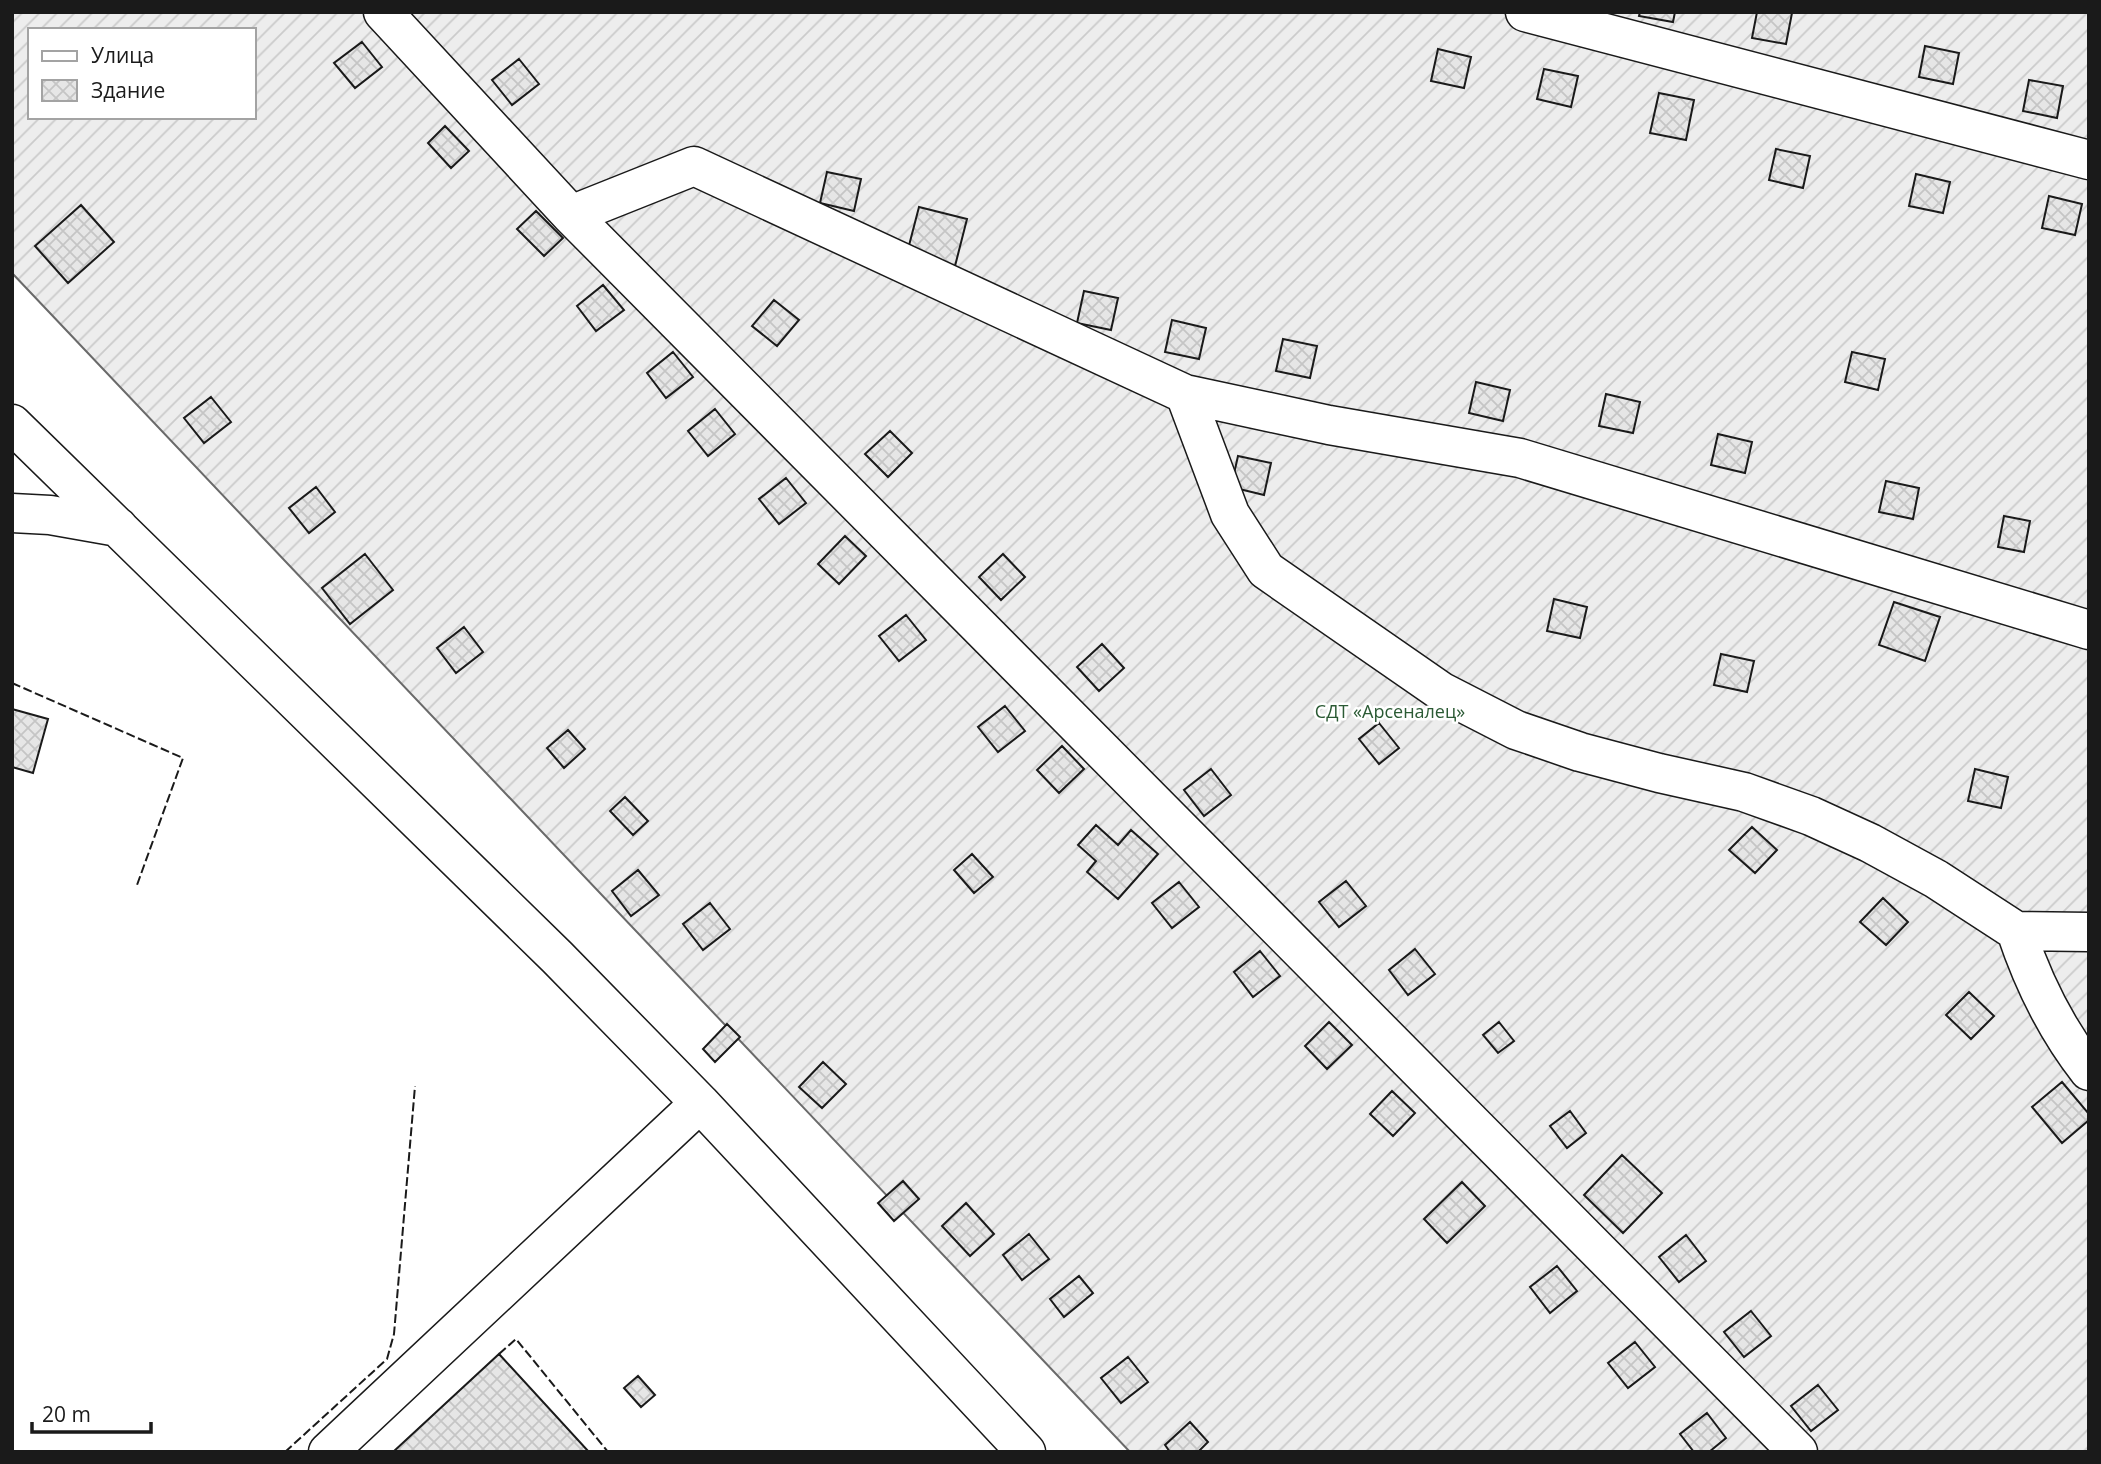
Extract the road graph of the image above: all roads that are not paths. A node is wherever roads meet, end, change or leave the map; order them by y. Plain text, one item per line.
1 (383, 12) edge
2 (1525, 12) edge
3 (2089, 160) edge
4 (571, 215) junction
5 (1185, 394) junction
6 (12, 424) edge
7 (12, 513) edge
8 (118, 527) junction
9 (2089, 630) edge
10 (2016, 931) junction
11 (2089, 932) edge
12 (2089, 1071) edge
13 (701, 1103) junction
14 (328, 1452) edge
15 (1026, 1452) edge
16 (1798, 1452) edge

1 - 4 street
2 - 3 street
4 - 5 street
4 - 16 street
5 - 9 street
5 - 10 street
6 - 8 street
7 - 8 street
8 - 13 street
10 - 11 street
10 - 12 street
13 - 14 street
13 - 15 street

